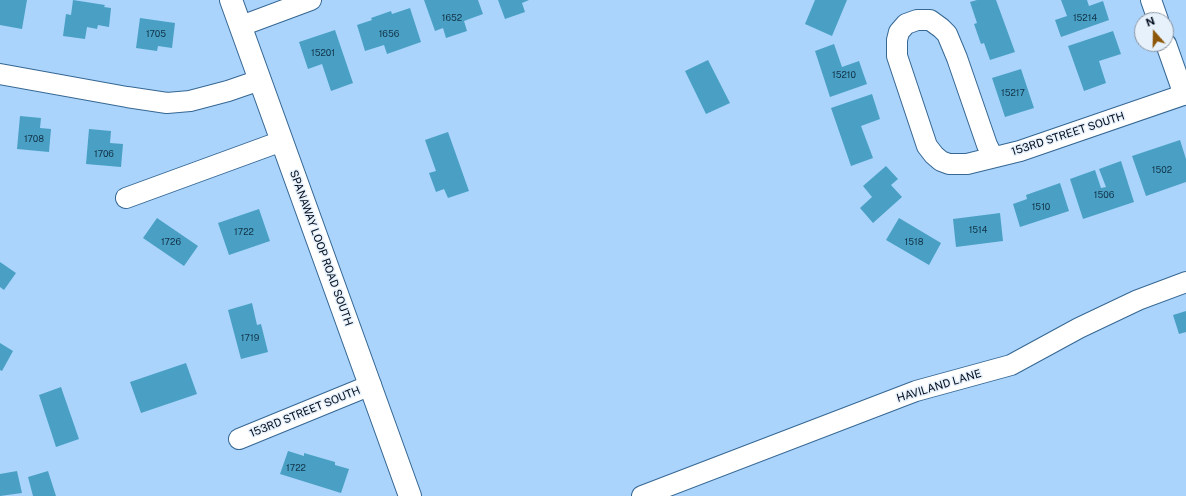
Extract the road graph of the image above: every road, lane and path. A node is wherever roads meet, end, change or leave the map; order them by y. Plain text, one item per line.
1 (231, 0) edge
2 (310, 0) edge
3 (1151, 0) edge
4 (1155, 12) edge
5 (241, 26) junction
6 (1169, 52) edge
7 (0, 74) edge
8 (260, 80) junction
9 (1185, 95) edge
10 (282, 141) junction
11 (993, 157) junction
12 (126, 198) dead end
13 (1186, 282) edge
14 (371, 385) junction
15 (238, 439) dead end
16 (410, 496) edge
17 (642, 496) edge

1 - 5 main road, SPANAWAY LOOP ROAD SOUTH
2 - 5 street
3 - 4 street
5 - 8 main road, SPANAWAY LOOP ROAD SOUTH
6 - 9 street
7 - 8 street
8 - 10 main road, SPANAWAY LOOP ROAD SOUTH
9 - 11 street, 153RD STREET SOUTH
10 - 12 street
10 - 14 main road, SPANAWAY LOOP ROAD SOUTH
11 - 11 street, 153RD STREET SOUTH
13 - 17 street, HAVILAND LANE
14 - 15 street, 153RD STREET SOUTH
14 - 16 main road, SPANAWAY LOOP ROAD SOUTH

